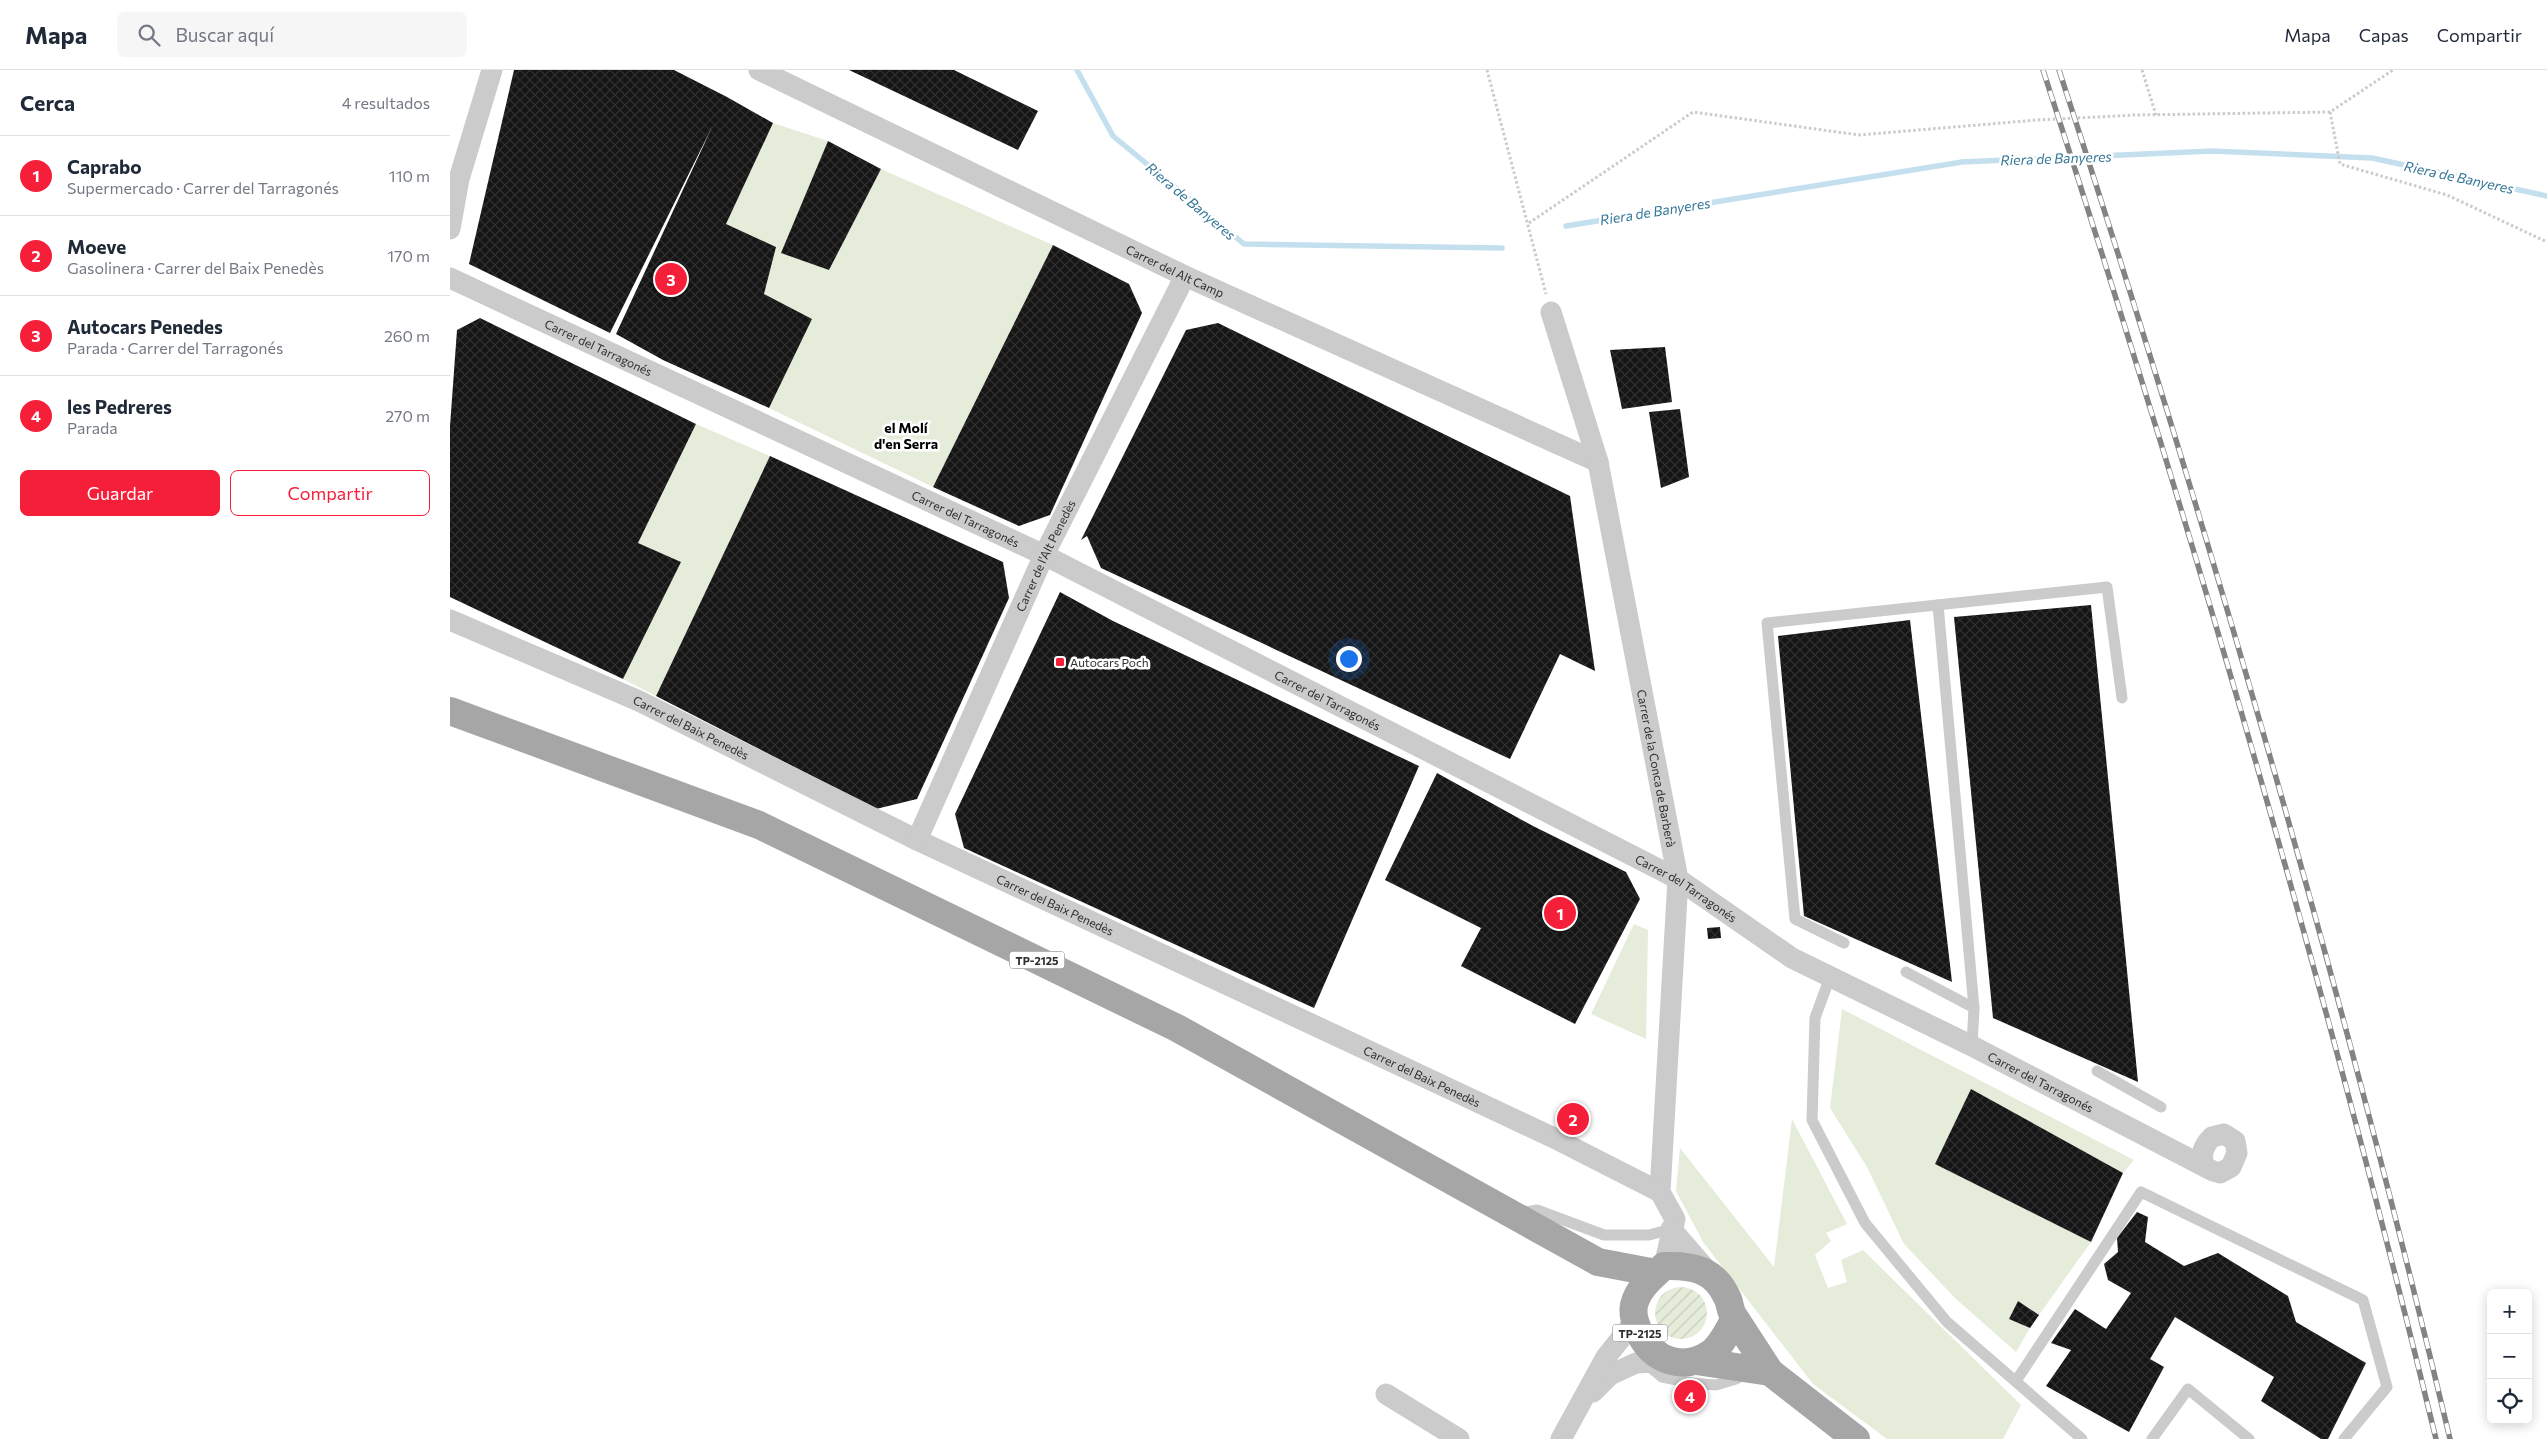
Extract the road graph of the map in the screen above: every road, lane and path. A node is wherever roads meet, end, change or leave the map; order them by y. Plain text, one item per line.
1 (492, 70) edge
2 (759, 70) edge
3 (1487, 70) edge
4 (2142, 70) edge
5 (2393, 70) edge
6 (2330, 112) junction
7 (2156, 114) junction
8 (1529, 223) junction
9 (450, 229) edge
10 (2547, 242) edge
11 (1185, 276) junction
12 (450, 278) edge
13 (1550, 312) joint
14 (1598, 462) junction
15 (1044, 555) junction
16 (1938, 605) junction
17 (450, 620) edge
18 (2122, 698) dead end
19 (450, 711) edge
20 (917, 840) junction
21 (1678, 879) junction
22 (1844, 942) dead end
23 (1906, 972) dead end
24 (1830, 977) junction
25 (1974, 1008) junction
26 (1972, 1046) junction
27 (2097, 1071) dead end
28 (2161, 1107) dead end
29 (2193, 1158) dead end
30 (1660, 1192) junction
31 (1512, 1214) junction
32 (1671, 1229) junction
33 (1598, 1262) junction
34 (1660, 1269) junction
35 (1711, 1275) junction
36 (1634, 1314) junction
37 (1736, 1318) junction
38 (1685, 1361) junction
39 (1645, 1363) junction
40 (1761, 1371) junction
41 (2016, 1381) junction
42 (1386, 1394) dead end
43 (1580, 1404) junction
44 (2077, 1437) edge
45 (1459, 1439) edge
46 (1561, 1439) edge
47 (1856, 1439) edge
48 (2152, 1439) edge
49 (2249, 1439) edge
50 (2344, 1439) edge

1 - 9 street
2 - 11 street, Carrer del Alt Camp
3 - 8 path
4 - 7 path
5 - 6 path
6 - 7 path
6 - 10 path
7 - 8 path
8 - 13 path
11 - 14 street, Carrer del Alt Camp
11 - 15 street, Carrer de l'Alt Penedès
12 - 15 street, Carrer del Tarragonés
13 - 14 street, Carrer de la Conca de Barberà
14 - 21 street, Carrer de la Conca de Barberà
15 - 20 street, Carrer de l'Alt Penedès
15 - 21 street, Carrer del Tarragonés
16 - 18 lane
16 - 22 lane
16 - 25 lane
17 - 20 street, Carrer del Baix Penedès
19 - 31 main road, TP-2125
20 - 30 street, Carrer del Baix Penedès
21 - 24 street, Carrer del Tarragonés
21 - 30 street, Carrer de la Conca de Barberà
23 - 25 lane
24 - 26 street, Carrer del Tarragonés
24 - 41 lane
25 - 26 lane
26 - 29 street, Carrer del Tarragonés
27 - 28 lane
30 - 32 street
31 - 32 lane
31 - 33 main road, TP-2125
32 - 34 street
32 - 35 street
33 - 34 main road, TP-2125
33 - 36 main road, TP-2125
34 - 35 main road, TP-2125
34 - 36 main road
35 - 37 main road, TP-2125
36 - 38 main road, TP-2125
36 - 43 street
37 - 38 main road
37 - 40 main road, TP-2125
38 - 39 street
38 - 40 main road, TP-2125
39 - 40 lane
39 - 43 street
40 - 47 main road, TP-2125
41 - 44 lane
41 - 50 lane
42 - 45 street
43 - 46 street
48 - 49 lane

